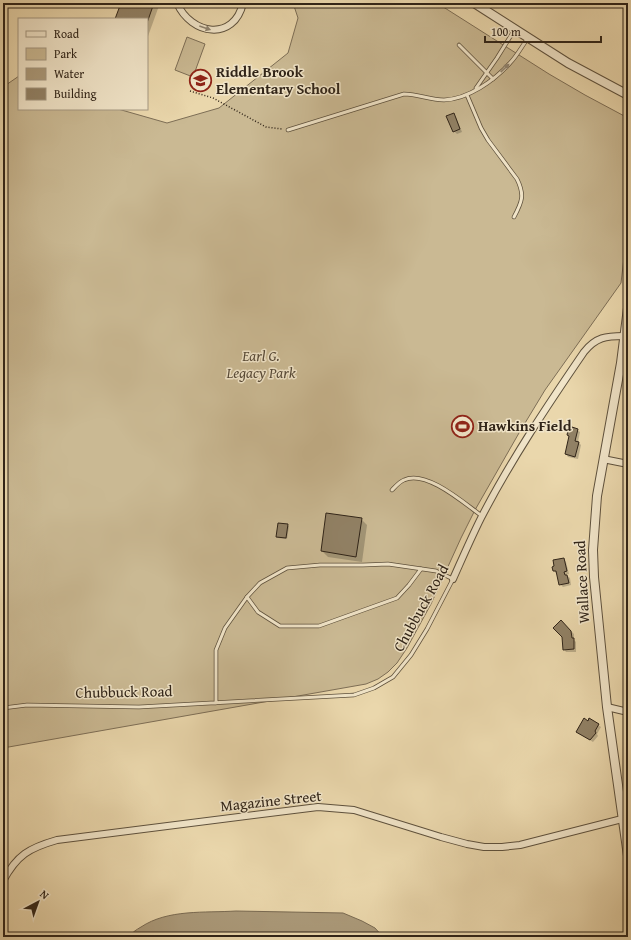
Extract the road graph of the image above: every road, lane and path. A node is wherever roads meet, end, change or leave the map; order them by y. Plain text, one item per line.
1 (177, 3) edge
2 (243, 3) edge
3 (474, 3) edge
4 (515, 29) junction
5 (528, 38) junction
6 (459, 45) dead end
7 (488, 73) junction
8 (493, 79) junction
9 (475, 90) junction
10 (190, 92) dead end
11 (467, 95) junction
12 (628, 95) edge
13 (288, 130) joint
14 (514, 217) dead end
15 (628, 308) edge
16 (624, 336) junction
17 (603, 459) junction
18 (628, 464) edge
19 (392, 490) dead end
20 (482, 516) junction
21 (421, 569) junction
22 (453, 579) junction
23 (247, 597) junction
24 (216, 703) junction
25 (607, 707) junction
26 (3, 708) edge
27 (628, 712) edge
28 (622, 819) junction
29 (628, 856) edge
30 (3, 881) edge

1 -> 2 street
3 - 4 street
4 - 5 street
4 - 7 lane
8 -> 5 lane
5 - 12 street
6 - 7 lane
7 - 8 lane
7 - 9 lane
8 - 9 lane
9 - 11 lane
10 - 13 path
11 - 13 lane
11 - 14 lane
15 - 16 street, Wallace Road
16 - 17 street, Wallace Road
16 - 20 street, Chubbuck Road
17 - 18 street
17 - 25 street, Wallace Road
19 - 20 lane
20 - 22 street, Chubbuck Road
21 - 22 lane
21 - 23 lane
21 - 23 lane
22 - 24 lane, Chubbuck Road
23 - 24 lane
24 - 26 lane, Chubbuck Road
25 - 27 street
25 - 28 street, Wallace Road
28 - 29 street, Wallace Road
28 - 30 street, Magazine Street

